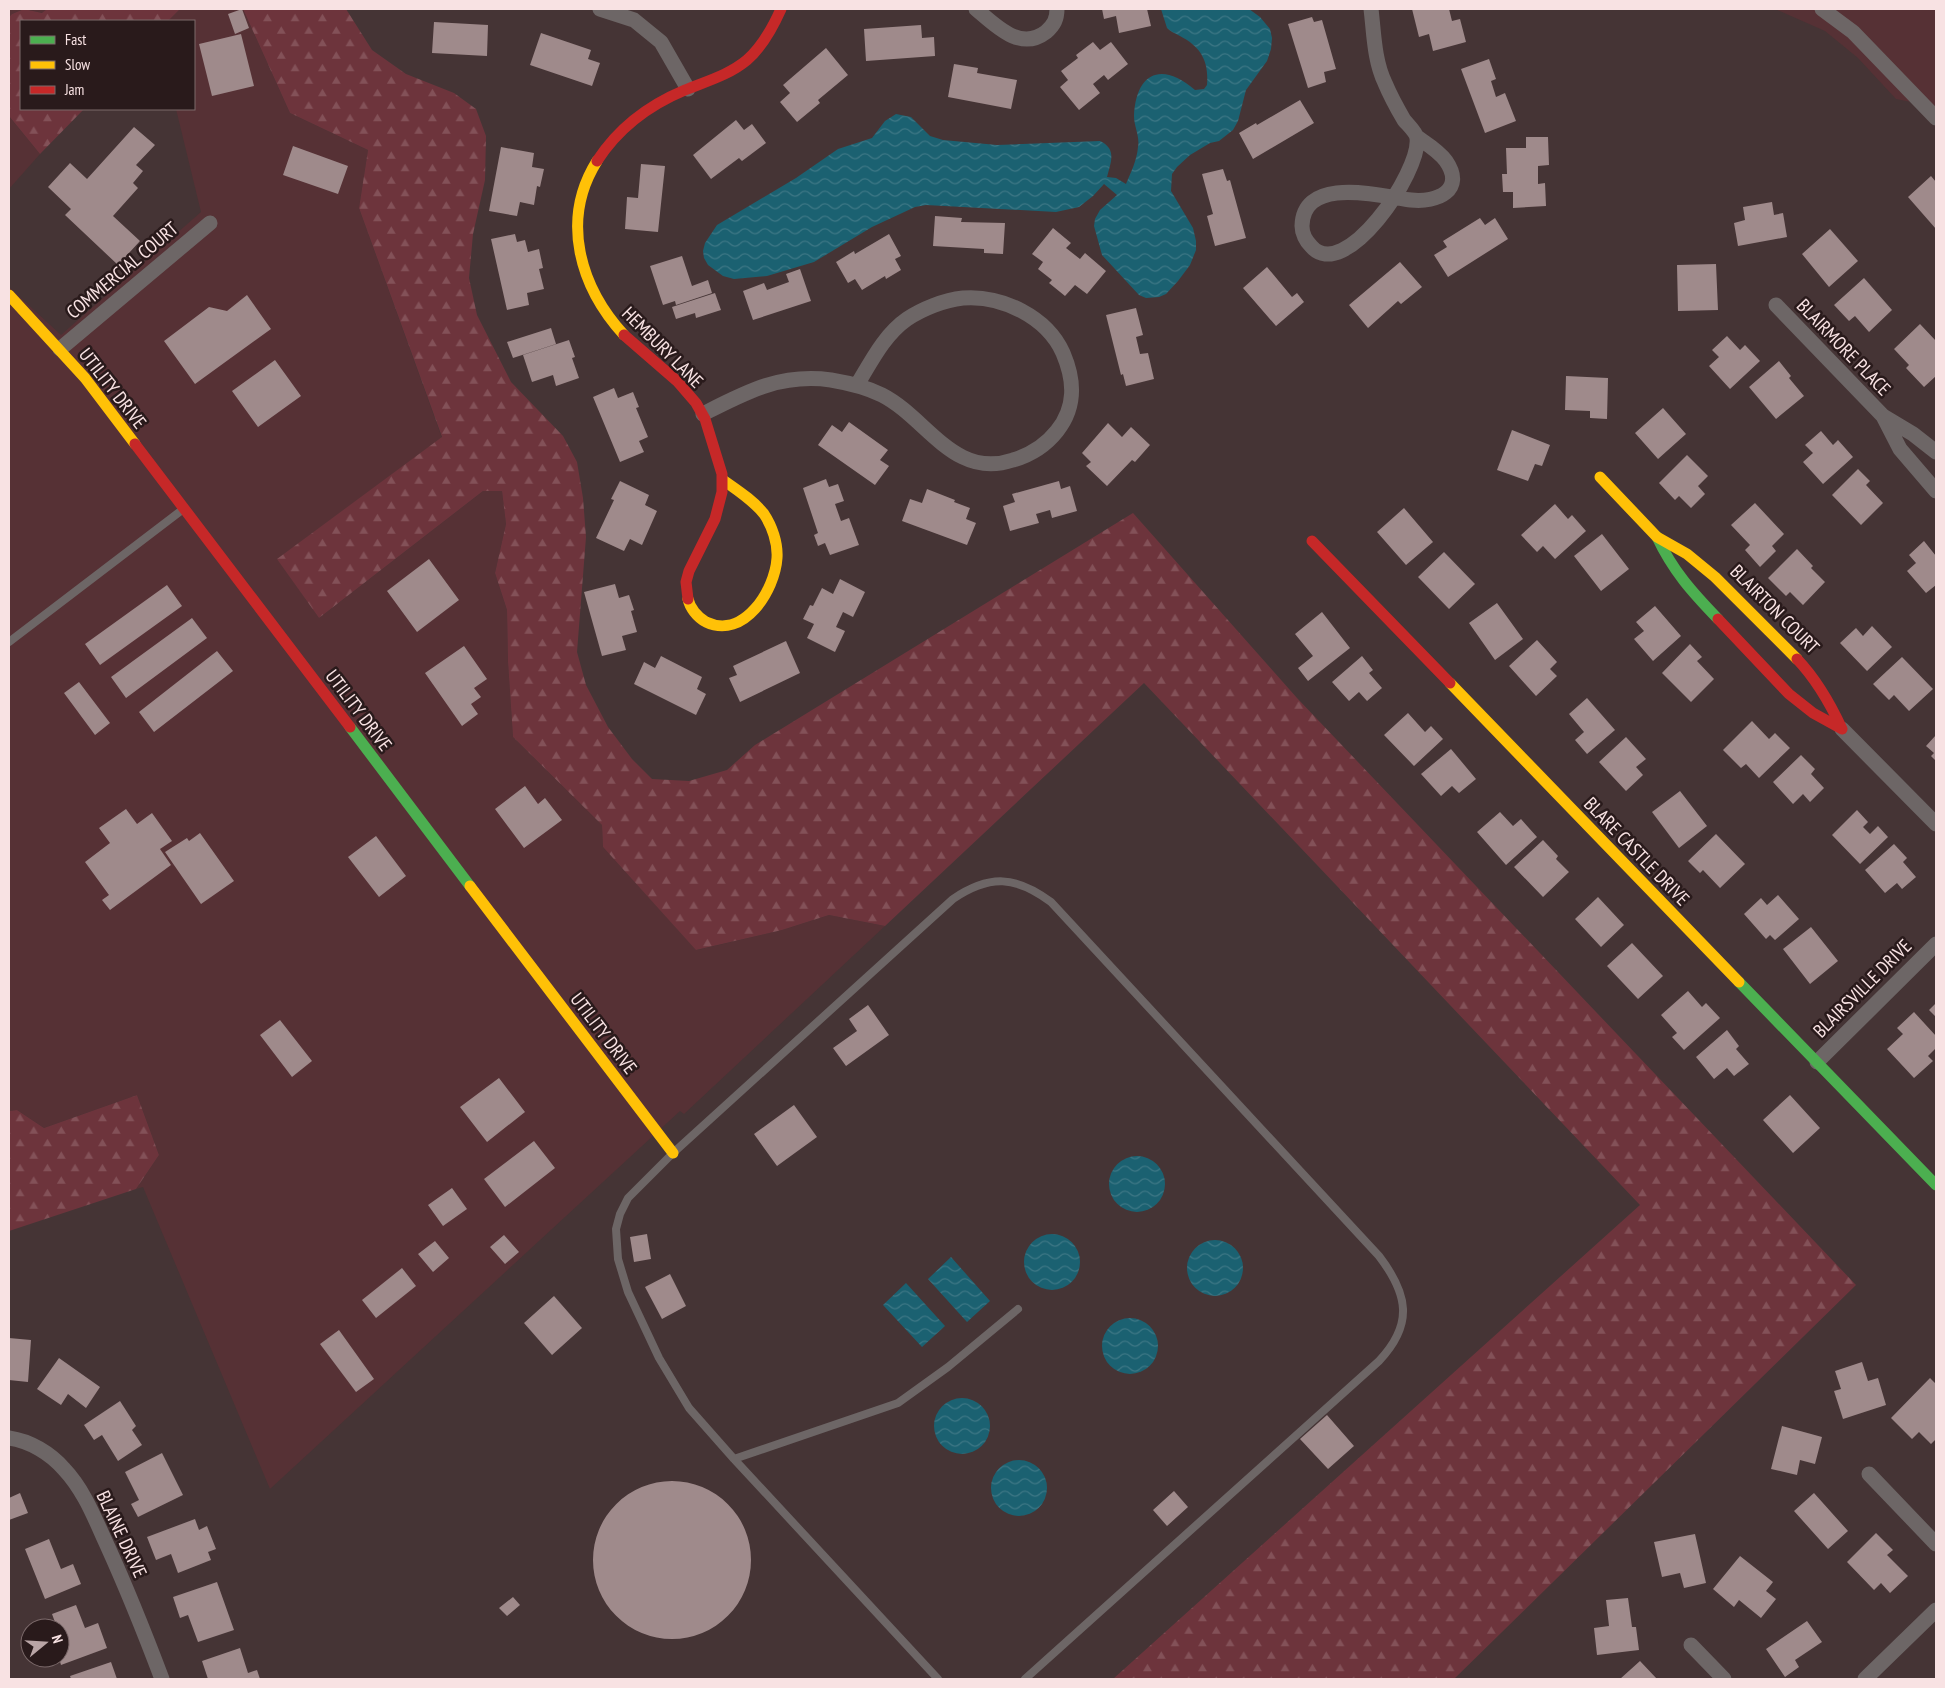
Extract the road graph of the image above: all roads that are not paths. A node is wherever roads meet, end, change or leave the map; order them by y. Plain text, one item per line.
1 (600, 9) edge
2 (781, 9) edge
3 (976, 9) edge
4 (1057, 9) edge
5 (1371, 9) edge
6 (1822, 9) edge
7 (688, 89) junction
8 (1936, 118) edge
9 (1417, 137) junction
10 (1395, 197) junction
11 (210, 222) dead end
12 (9, 295) edge
13 (1776, 305) dead end
14 (60, 348) junction
15 (857, 385) junction
16 (703, 414) junction
17 (1883, 416) junction
18 (1936, 452) edge
19 (1600, 477) dead end
20 (723, 480) junction
21 (1936, 491) edge
22 (184, 508) junction
23 (1657, 537) junction
24 (1312, 541) dead end
25 (9, 642) edge
26 (1842, 729) junction
27 (1936, 824) edge
28 (1936, 944) edge
29 (1817, 1062) junction
30 (673, 1153) junction
31 (1936, 1185) edge
32 (1018, 1309) dead end
33 (9, 1438) edge
34 (734, 1459) junction
35 (1869, 1474) dead end
36 (1936, 1544) edge
37 (1936, 1610) edge
38 (1691, 1645) dead end
39 (162, 1679) edge
40 (938, 1679) edge
41 (1025, 1679) edge
42 (1724, 1679) edge
43 (1864, 1679) edge

1 - 7 street
2 - 7 street, HEMBURY LANE
3 - 4 street
5 - 9 street
6 - 8 street
7 - 16 street, HEMBURY LANE
9 - 10 street
9 - 10 street
10 - 10 street
11 - 14 street, COMMERCIAL COURT
12 - 14 street, UTILITY DRIVE
13 - 17 street, BLAIRMORE PLACE
14 - 22 street, UTILITY DRIVE
15 - 15 street
15 - 16 street
16 - 20 street, HEMBURY LANE
17 - 18 street, BLAIRMORE PLACE
17 - 21 street, BLAIRMORE PLACE
19 - 23 street, BLAIRTON COURT
20 - 20 street
22 - 25 lane
22 - 30 street, UTILITY DRIVE
23 - 26 street, BLAIRTON COURT
23 - 26 street, BLAIRTON COURT
24 - 29 street, BLARE CASTLE DRIVE
26 - 27 street, BLAIRTON COURT
28 - 29 street, BLAIRSVILLE DRIVE
29 - 31 street, BLARE CASTLE DRIVE
30 - 34 lane
30 - 41 lane
32 - 34 lane
33 - 39 street, BLAINE DRIVE
34 - 40 lane
35 - 36 street
37 - 43 street
38 - 42 street

